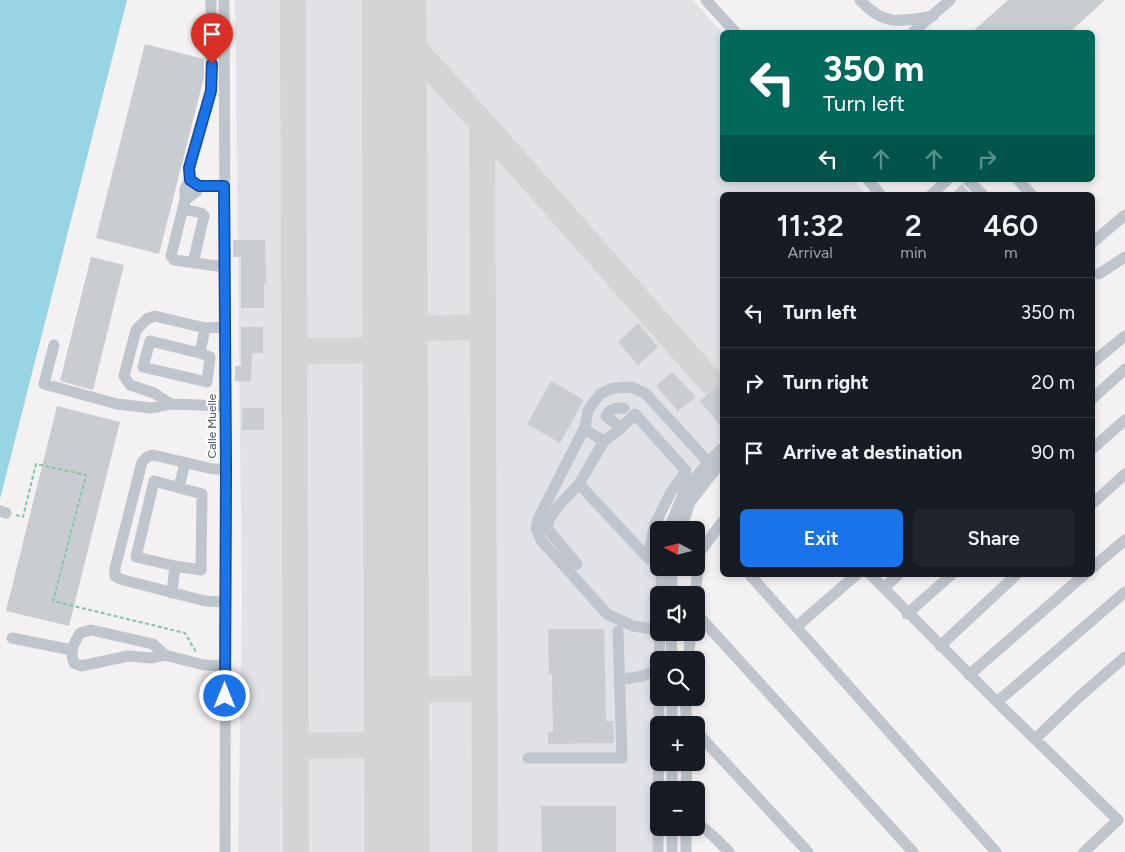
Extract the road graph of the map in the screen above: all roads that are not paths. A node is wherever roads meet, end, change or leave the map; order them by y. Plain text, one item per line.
1 (211, 0) edge
2 (224, 0) edge
3 (706, 0) edge
4 (860, 0) edge
5 (950, 0) edge
6 (933, 16) junction
7 (733, 30) edge
8 (916, 30) edge
9 (870, 182) edge
10 (945, 182) edge
11 (970, 182) edge
12 (1020, 182) edge
13 (195, 183) junction
14 (224, 186) junction
15 (878, 192) edge
16 (934, 192) edge
17 (980, 192) edge
18 (1029, 192) edge
19 (184, 205) junction
20 (1125, 215) edge
21 (1095, 240) edge
22 (1125, 257) edge
23 (193, 263) junction
24 (225, 267) junction
25 (1099, 274) dead end
26 (225, 327) junction
27 (205, 328) junction
28 (1125, 336) edge
29 (54, 345) dead end
30 (200, 352) junction
31 (1095, 361) edge
32 (143, 367) junction
33 (1125, 369) edge
34 (138, 388) junction
35 (1095, 396) edge
36 (171, 404) junction
37 (226, 406) junction
38 (624, 408) dead end
39 (1125, 420) edge
40 (621, 428) junction
41 (584, 429) junction
42 (604, 441) junction
43 (1095, 446) edge
44 (720, 450) edge
45 (708, 462) junction
46 (185, 463) junction
47 (720, 464) edge
48 (226, 469) junction
49 (1125, 474) edge
50 (579, 484) junction
51 (178, 487) junction
52 (1095, 501) edge
53 (672, 521) edge
54 (684, 521) edge
55 (720, 525) edge
56 (1125, 540) edge
57 (577, 564) dead end
58 (1095, 565) edge
59 (175, 566) junction
60 (752, 577) edge
61 (854, 577) edge
62 (873, 577) edge
63 (896, 577) edge
64 (949, 577) edge
65 (1014, 577) edge
66 (1082, 577) edge
67 (696, 586) edge
68 (884, 588) junction
69 (1125, 592) edge
70 (172, 593) junction
71 (225, 602) junction
72 (907, 614) junction
73 (705, 623) edge
74 (796, 627) junction
75 (650, 629) edge
76 (618, 631) dead end
77 (12, 638) dead end
78 (940, 646) junction
79 (72, 650) junction
80 (165, 655) junction
81 (1125, 658) edge
82 (225, 666) junction
83 (650, 673) edge
84 (969, 675) junction
85 (619, 680) junction
86 (997, 702) junction
87 (659, 706) edge
88 (1035, 739) junction
89 (705, 741) edge
90 (528, 758) dead end
91 (1122, 821) edge
92 (705, 829) edge
93 (672, 836) edge
94 (686, 836) edge
95 (225, 852) edge
96 (658, 852) edge
97 (672, 852) edge
98 (686, 852) edge
99 (729, 852) edge
100 (808, 852) edge
101 (913, 852) edge
102 (996, 852) edge
103 (1084, 852) edge

1 - 13 street
2 - 14 street, Calle Muelle
3 - 7 street
4 - 6 street
5 - 6 street
6 - 8 street
9 - 15 street
10 - 16 street
11 - 17 street
12 - 18 street
13 - 14 street
13 - 19 street
14 - 24 street, Calle Muelle
19 - 23 street
19 - 23 street
20 - 21 street
22 - 25 street
23 - 24 street
24 - 26 street, Calle Muelle
26 - 27 street
26 - 37 street, Calle Muelle
27 - 30 street
27 - 34 street
28 - 31 street
29 - 36 street
30 - 32 street
30 - 32 street
32 - 34 street
33 - 35 street
34 - 36 street
36 - 37 street
37 - 48 street, Calle Muelle
38 - 40 street
39 - 43 street
40 - 42 street
40 - 50 street
41 - 42 street
41 - 45 street
41 - 75 street
42 - 50 street
44 - 45 street
45 - 53 street
46 - 48 street
46 - 51 street
46 - 70 street
47 - 54 street
48 - 71 street, Calle Muelle
49 - 52 street
50 - 57 street
51 - 59 street
51 - 59 street
55 - 67 street
56 - 58 street
59 - 70 street
60 - 74 street
61 - 74 street
62 - 68 street
63 - 68 street
64 - 72 street
65 - 78 street
66 - 84 street
68 - 72 street
69 - 86 street
70 - 71 street
71 - 82 street, Calle Muelle
72 - 78 street
73 - 101 street
74 - 102 street
76 - 85 street
77 - 79 street
78 - 84 street
79 - 80 street
79 - 80 street
80 - 82 street
81 - 88 street
82 - 95 street, Calle Muelle
83 - 85 street
84 - 86 street
85 - 90 street
86 - 88 street
87 - 96 street
88 - 91 street
89 - 100 street
91 - 103 street
92 - 99 street
93 - 97 street
94 - 98 street

